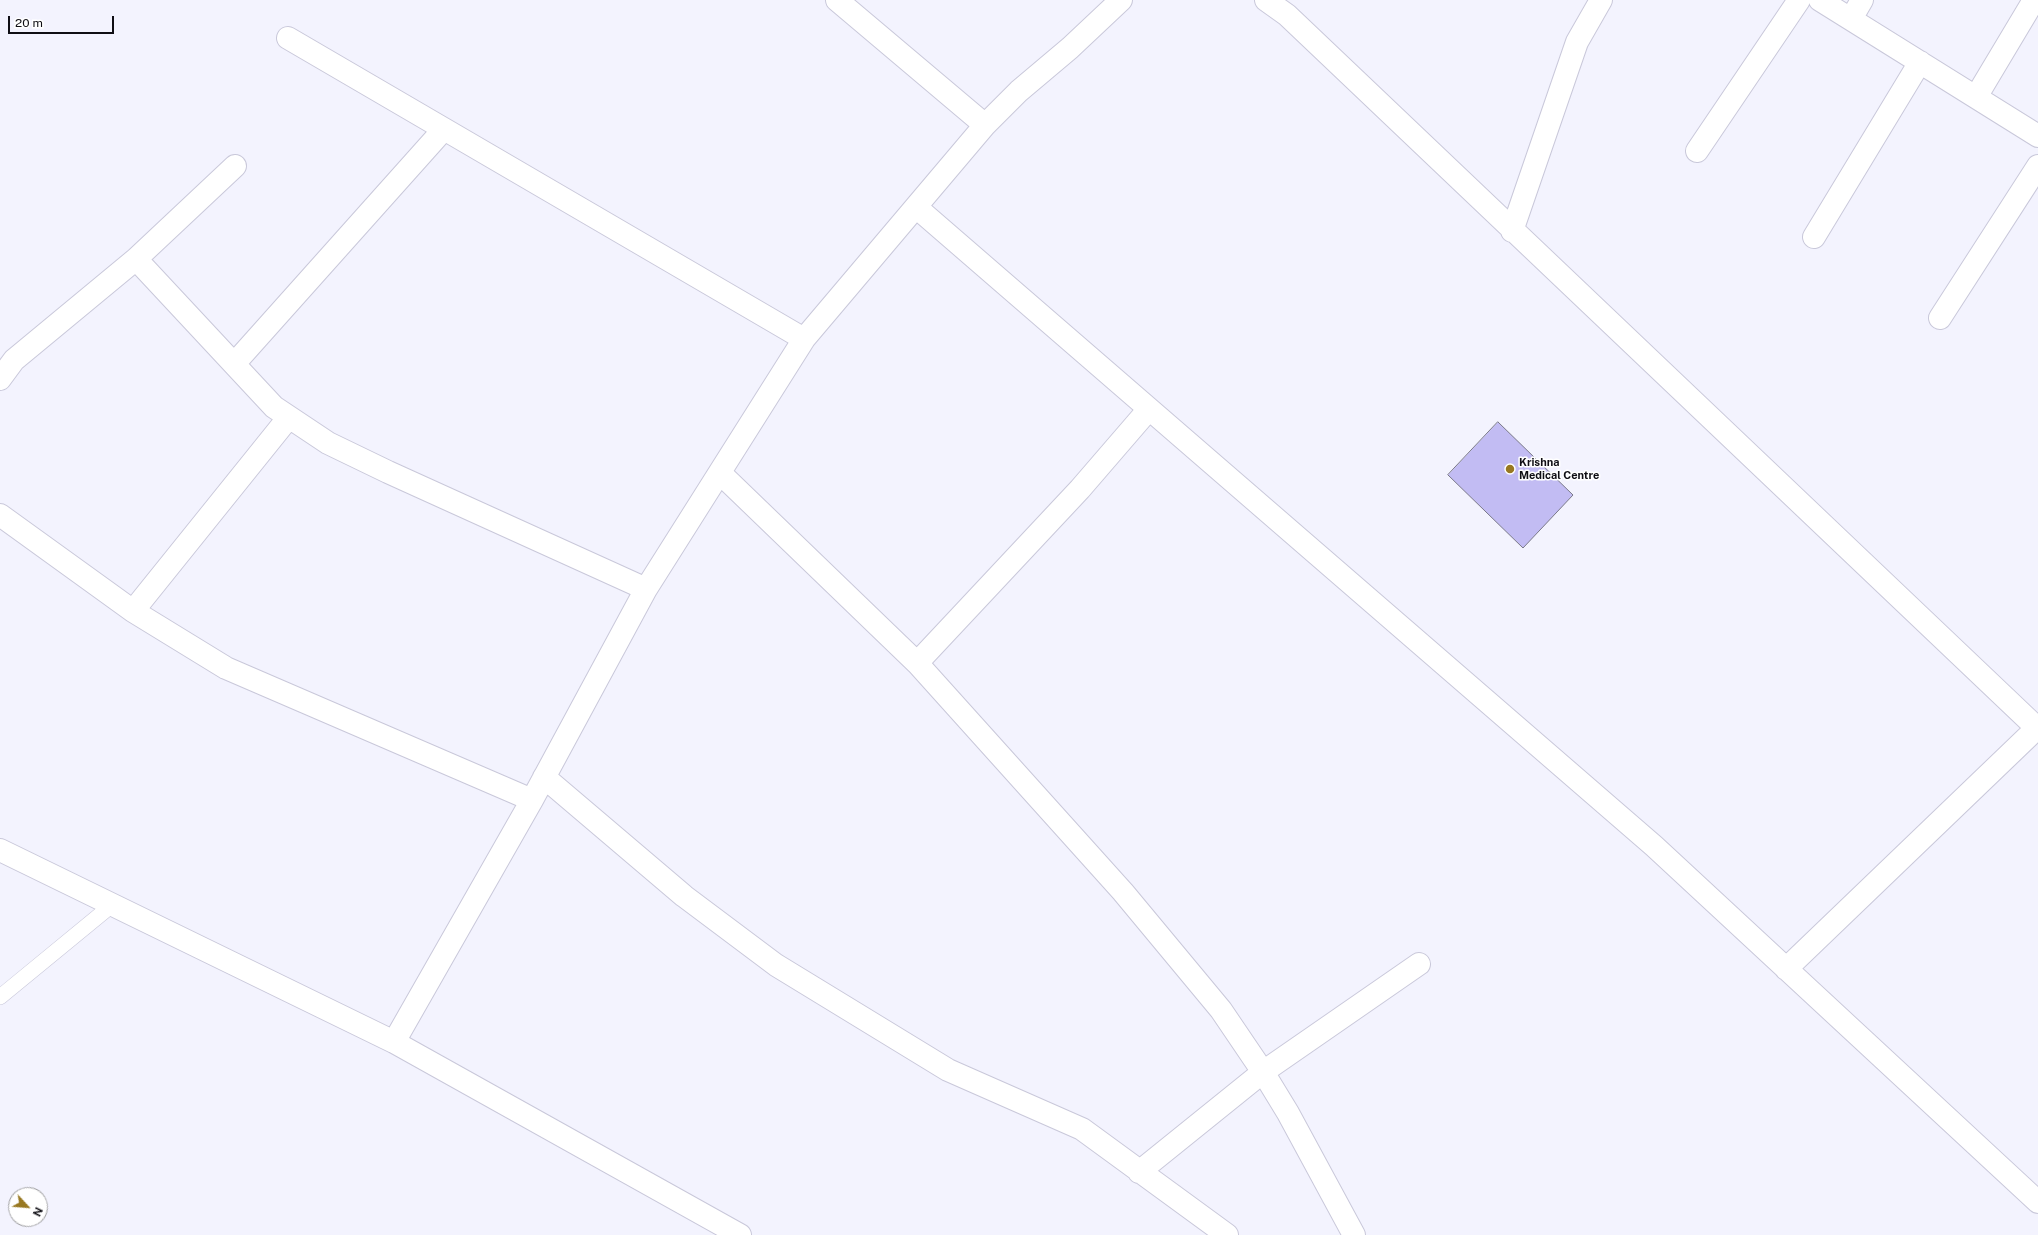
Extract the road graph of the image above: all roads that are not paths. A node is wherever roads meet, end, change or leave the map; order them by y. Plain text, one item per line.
1 (837, 0) edge
2 (1121, 0) edge
3 (1266, 0) edge
4 (1601, 0) edge
5 (1799, 0) edge
6 (1820, 0) edge
7 (1862, 0) edge
8 (2034, 0) edge
9 (1291, 7) edge
10 (1851, 19) junction
11 (288, 38) dead end
12 (1920, 62) junction
13 (1976, 97) junction
14 (985, 125) junction
15 (444, 129) junction
16 (2038, 136) edge
17 (1696, 151) dead end
18 (235, 166) dead end
19 (2038, 166) edge
20 (916, 207) junction
21 (1512, 231) junction
22 (1814, 237) dead end
23 (136, 259) junction
24 (1940, 318) dead end
25 (804, 339) junction
26 (234, 364) junction
27 (0, 379) edge
28 (1149, 409) junction
29 (289, 417) junction
30 (720, 473) junction
31 (0, 515) edge
32 (646, 589) junction
33 (133, 611) junction
34 (916, 663) junction
35 (2037, 729) edge
36 (544, 777) junction
37 (532, 800) junction
38 (0, 850) edge
39 (112, 905) junction
40 (1420, 964) dead end
41 (1786, 969) junction
42 (0, 997) edge
43 (394, 1042) junction
44 (1263, 1072) junction
45 (1140, 1172) junction
46 (2038, 1202) edge
47 (740, 1235) edge
48 (1227, 1235) edge
49 (1354, 1235) edge

1 - 14 street
2 - 14 street
3 - 9 street
4 - 21 street
5 - 17 street
6 - 10 street
7 - 10 street
8 - 13 street
9 - 21 street
10 - 12 street
11 - 15 street
12 - 13 street
12 - 22 street
13 - 16 street
14 - 20 street
15 - 25 street
15 - 26 street
18 - 23 street
19 - 24 street
20 - 25 street
20 - 28 street
21 - 35 street
23 - 26 street
23 - 27 street
25 - 30 street
26 - 29 street
28 - 34 street
28 - 41 street
29 - 32 street
29 - 33 street
30 - 32 street
30 - 34 street
31 - 33 street
32 - 36 street
33 - 37 street
34 - 44 street
35 - 41 street
36 - 37 street
36 - 45 street
37 - 43 street
38 - 39 street
39 - 42 lane
39 - 43 street
40 - 44 street
41 - 46 street
43 - 47 street
44 - 45 street
44 - 49 street
45 - 48 street

